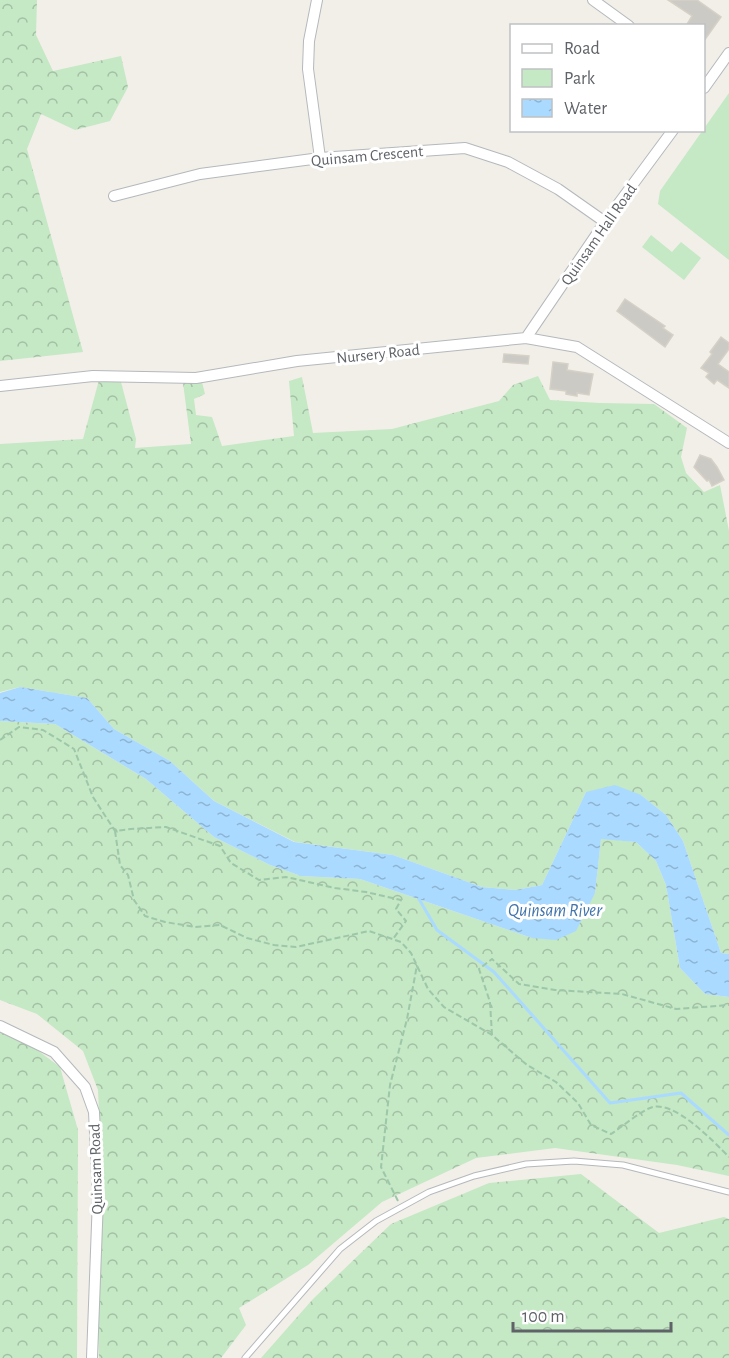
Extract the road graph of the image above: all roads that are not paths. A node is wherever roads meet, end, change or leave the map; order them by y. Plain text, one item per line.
1 (314, 0) edge
2 (593, 0) edge
3 (626, 24) edge
4 (729, 53) edge
5 (705, 83) edge
6 (672, 132) edge
7 (320, 158) junction
8 (114, 196) dead end
9 (605, 222) junction
10 (526, 338) junction
11 (0, 386) edge
12 (729, 443) edge
13 (0, 1026) edge
14 (729, 1192) edge
15 (92, 1358) edge
16 (245, 1358) edge

1 - 7 street
2 - 3 street
4 - 5 street
6 - 9 street, Quinsam Hall Road
7 - 8 street, Quinsam Crescent
7 - 9 street, Quinsam Crescent
9 - 10 street, Quinsam Hall Road
10 - 11 street, Nursery Road
10 - 12 street, Nursery Road
13 - 15 street, Quinsam Road
14 - 16 lane

